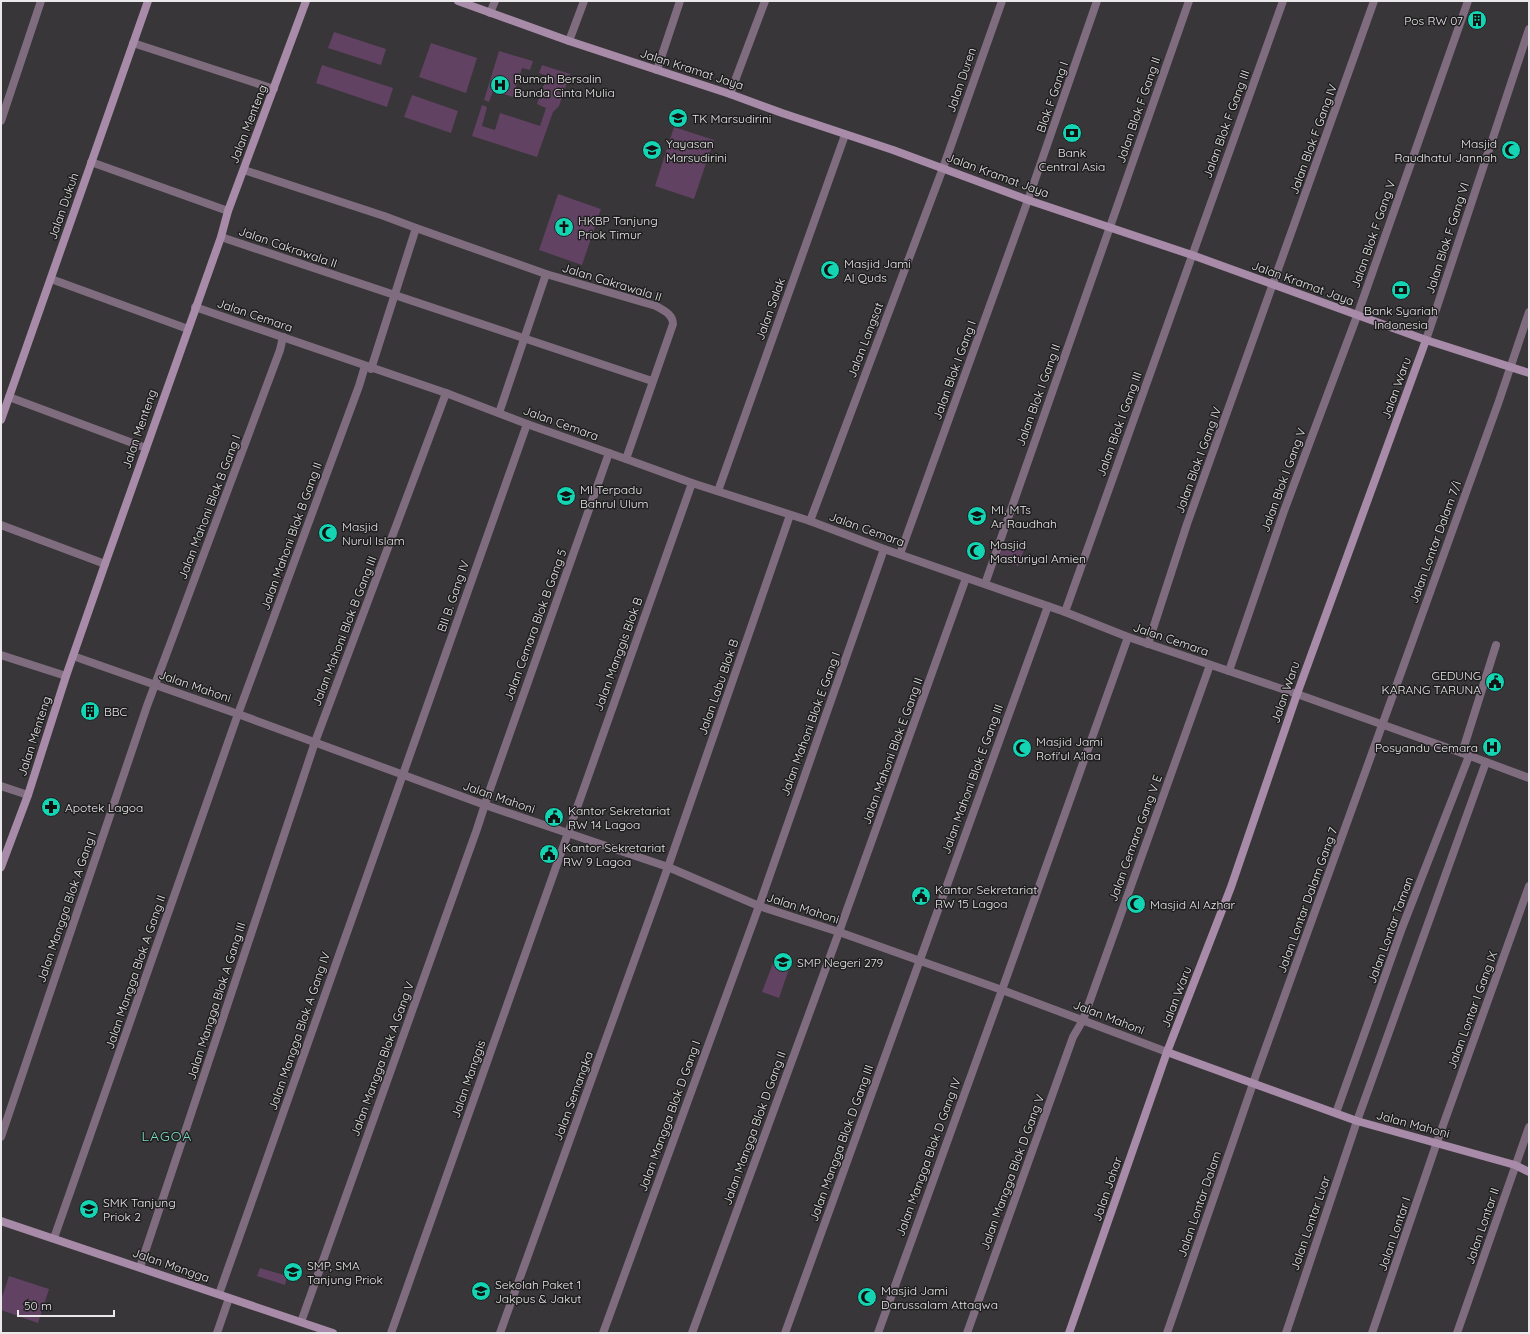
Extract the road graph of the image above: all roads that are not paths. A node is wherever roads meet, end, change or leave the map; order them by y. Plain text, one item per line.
1 (41, 1) edge
2 (148, 1) edge
3 (306, 1) edge
4 (458, 1) edge
5 (495, 1) edge
6 (584, 1) edge
7 (680, 1) edge
8 (765, 1) edge
9 (1002, 1) edge
10 (1098, 1) edge
11 (1190, 1) edge
12 (1283, 1) edge
13 (1374, 1) edge
14 (1468, 1) edge
15 (490, 13) junction
16 (1529, 29) edge
17 (569, 41) junction
18 (133, 43) junction
19 (656, 70) junction
20 (274, 89) junction
21 (730, 94) junction
22 (1, 121) edge
23 (845, 135) junction
24 (91, 162) junction
25 (943, 168) junction
26 (244, 170) junction
27 (1028, 200) junction
28 (228, 211) junction
29 (1110, 227) junction
30 (416, 228) junction
31 (220, 237) junction
32 (1192, 255) junction
33 (546, 274) junction
34 (51, 279) junction
35 (1274, 285) junction
36 (394, 296) junction
37 (195, 307) junction
38 (1529, 312) edge
39 (1357, 316) junction
40 (188, 329) junction
41 (283, 337) junction
42 (525, 339) junction
43 (1426, 340) junction
44 (368, 367) junction
45 (1510, 368) junction
46 (1529, 373) edge
47 (652, 381) junction
48 (446, 393) junction
49 (9, 396) junction
50 (499, 412) junction
51 (1, 420) edge
52 (527, 424) junction
53 (146, 448) junction
54 (609, 453) junction
55 (626, 458) junction
56 (692, 483) junction
57 (718, 491) junction
58 (790, 515) junction
59 (810, 521) junction
60 (1, 525) edge
61 (884, 549) junction
62 (901, 552) junction
63 (105, 564) junction
64 (966, 578) junction
65 (985, 584) junction
66 (1048, 606) junction
67 (1065, 612) junction
68 (1128, 637) junction
69 (1148, 644) junction
70 (1496, 645) dead end
71 (1, 655) edge
72 (73, 656) junction
73 (1210, 665) junction
74 (1229, 671) junction
75 (66, 676) junction
76 (155, 685) junction
77 (1297, 694) junction
78 (238, 714) junction
79 (1382, 725) junction
80 (314, 742) junction
81 (1466, 754) junction
82 (1486, 762) junction
83 (402, 776) junction
84 (1529, 778) edge
85 (1, 786) edge
86 (28, 795) junction
87 (485, 805) junction
88 (567, 833) junction
89 (1, 867) edge
90 (668, 867) junction
91 (1529, 886) edge
92 (758, 906) junction
93 (839, 932) junction
94 (919, 961) junction
95 (1002, 990) junction
96 (1083, 1020) junction
97 (1167, 1052) junction
98 (1254, 1083) junction
99 (1336, 1113) junction
100 (1357, 1121) junction
101 (1529, 1127) edge
102 (1, 1137) edge
103 (1437, 1142) junction
104 (1515, 1165) junction
105 (1529, 1172) edge
106 (1, 1221) edge
107 (54, 1238) junction
108 (140, 1267) junction
109 (219, 1294) junction
110 (229, 1298) junction
111 (301, 1322) junction
112 (311, 1329) edge
113 (217, 1333) edge
114 (333, 1333) edge
115 (391, 1333) edge
116 (500, 1333) edge
117 (603, 1333) edge
118 (692, 1333) edge
119 (785, 1333) edge
120 (878, 1333) edge
121 (967, 1333) edge
122 (1069, 1333) edge
123 (1167, 1333) edge
124 (1286, 1333) edge
125 (1372, 1333) edge
126 (1457, 1333) edge

1 - 22 street
2 - 18 street, Jalan Dukuh
3 - 20 street, Jalan Menteng
4 - 15 street, Jalan Kramat Jaya
5 - 15 street
6 - 17 street
7 - 19 street
8 - 21 street
9 - 25 street, Jalan Duren
10 - 27 street, Blok F Gang I
11 - 29 street, Jalan Blok F Gang II
12 - 32 street, Jalan Blok F Gang III
13 - 35 street, Jalan Blok F Gang IV
14 - 39 street, Jalan Blok F Gang V
15 - 17 street, Jalan Kramat Jaya
16 - 43 street, Jalan Blok F Gang VI
17 - 19 street, Jalan Kramat Jaya
18 - 20 street
18 - 24 street, Jalan Dukuh
19 - 21 street, Jalan Kramat Jaya
20 - 26 street, Jalan Menteng
21 - 23 street, Jalan Kramat Jaya
23 - 25 street, Jalan Kramat Jaya
23 - 57 street, Jalan Salak
24 - 28 street
24 - 34 street, Jalan Dukuh
25 - 27 street, Jalan Kramat Jaya
25 - 59 street, Jalan Langsat
26 - 28 street, Jalan Menteng
26 - 30 street, Jalan Cakrawala II
27 - 29 street, Jalan Kramat Jaya
27 - 62 street, Jalan Blok I Gang I
28 - 31 street, Jalan Menteng
29 - 32 street, Jalan Kramat Jaya
29 - 65 street, Jalan Blok I Gang II
30 - 33 street, Jalan Cakrawala II
30 - 36 street
31 - 36 street, Jalan Cakrawala II
31 - 37 street, Jalan Menteng
32 - 35 street, Jalan Kramat Jaya
32 - 67 street, Jalan Blok I Gang III
33 - 42 street, Jalan Cakrawala II
33 - 47 street, Jalan Cakrawala II
34 - 40 street
34 - 49 street, Jalan Dukuh
35 - 39 street, Jalan Kramat Jaya
35 - 69 street, Jalan Blok I Gang IV
36 - 42 street, Jalan Cakrawala II
36 - 44 street
37 - 40 street, Jalan Menteng
37 - 41 street, Jalan Cemara
38 - 45 street, Jalan Lontar Dalam 7/i
39 - 43 street, Jalan Kramat Jaya
39 - 74 street, Jalan Blok I Gang V
40 - 53 street, Jalan Menteng
41 - 44 street, Jalan Cemara
41 - 76 street, Jalan Mahoni Blok B Gang I
42 - 47 street, Jalan Cakrawala II
42 - 50 street, Jalan Cakrawala II
43 - 45 street, Jalan Kramat Jaya
43 - 77 street, Jalan Waru
44 - 48 street, Jalan Cemara
44 - 78 street, Jalan Mahoni Blok B Gang II
45 - 46 street, Jalan Kramat Jaya
45 - 79 street, Jalan Lontar Dalam 7/i
47 - 55 street, Jalan Cakrawala II
48 - 50 street, Jalan Cemara
48 - 80 street, Jalan Mahoni Blok B Gang III
49 - 51 street, Jalan Dukuh
49 - 53 street
50 - 52 street, Jalan Cemara
52 - 54 street, Jalan Cemara
52 - 83 street, BII B. Gang IV
53 - 63 street, Jalan Menteng
54 - 55 street, Jalan Cemara
54 - 87 street, Jalan Cemara Blok B Gang 5
55 - 56 street, Jalan Cemara
56 - 57 street, Jalan Cemara
56 - 88 street, Jalan Manggis Blok B
57 - 58 street, Jalan Cemara
58 - 59 street, Jalan Cemara
58 - 90 street, Jalan Labu Blok B
59 - 61 street, Jalan Cemara
60 - 63 street
61 - 62 street, Jalan Cemara
61 - 92 street, Jalan Mahoni Blok E Gang I
62 - 64 street, Jalan Cemara
63 - 72 street, Jalan Menteng
64 - 65 street, Jalan Cemara
64 - 93 street, Jalan Mahoni Blok E Gang II
65 - 66 street, Jalan Cemara
66 - 67 street, Jalan Cemara
66 - 94 street, Jalan Mahoni Blok E Gang III
67 - 68 street, Jalan Cemara
68 - 69 street, Jalan Cemara
68 - 95 street, Jalan Mangga Blok D Gang IV
69 - 73 street, Jalan Cemara
70 - 81 street, Jalan Lontar Taman
71 - 75 street
72 - 75 street, Jalan Menteng
72 - 76 street, Jalan Mahoni
73 - 74 street, Jalan Cemara
73 - 96 street, Jalan Cemara Gang V E
74 - 77 street, Jalan Cemara
75 - 86 street, Jalan Menteng
76 - 78 street, Jalan Mahoni
76 - 102 street, Jalan Mangga Blok A Gang I
77 - 79 street, Jalan Cemara
77 - 97 street, Jalan Waru
78 - 80 street, Jalan Mahoni
78 - 107 street, Jalan Mangga Blok A Gang II
79 - 81 street, Jalan Cemara
79 - 98 street, Jalan Lontar Dalam Gang 7
80 - 83 street, Jalan Mahoni
80 - 108 street, Jalan Mangga Blok A Gang III
81 - 82 street, Jalan Cemara
81 - 99 street, Jalan Lontar Taman
82 - 84 street, Jalan Cemara
82 - 100 street
83 - 87 street, Jalan Mahoni
83 - 109 street, Jalan Mangga Blok A Gang IV
85 - 86 street
86 - 89 street, Jalan Menteng
87 - 88 street, Jalan Mahoni
87 - 111 street, Jalan Mangga Blok A Gang V
88 - 90 street, Jalan Mahoni
88 - 115 street, Jalan Manggis
90 - 92 street, Jalan Mahoni
90 - 116 street, Jalan Semangka
91 - 103 street, Jalan Lontar I Gang IX
92 - 93 street, Jalan Mahoni
92 - 117 street, Jalan Mangga Blok D Gang I
93 - 94 street, Jalan Mahoni
93 - 118 street, Jalan Mangga Blok D Gang II
94 - 95 street, Jalan Mahoni
94 - 119 street, Jalan Mangga Blok D Gang III
95 - 96 street, Jalan Mahoni
95 - 120 street, Jalan Mangga Blok D Gang IV
96 - 97 street, Jalan Mahoni
96 - 121 street, Jalan Mangga Blok D Gang V
97 - 98 street, Jalan Mahoni
97 - 122 street, Jalan Johar
98 - 99 street, Jalan Mahoni
98 - 123 street, Jalan Lontar Dalam
99 - 100 street, Jalan Mahoni
100 - 103 street, Jalan Mahoni
100 - 124 street, Jalan Lontar Luar
101 - 104 street, Jalan Lontar II
103 - 104 street, Jalan Mahoni
103 - 125 street, Jalan Lontar I
104 - 105 street, Jalan Mahoni
104 - 126 street, Jalan Lontar II
106 - 107 street, Jalan Mangga
107 - 108 street, Jalan Mangga
108 - 109 street, Jalan Mangga
109 - 110 street, Jalan Mangga
110 - 111 street, Jalan Mangga
110 - 113 street
111 - 112 street, Jalan Mangga
112 - 114 street, Jalan Mangga

